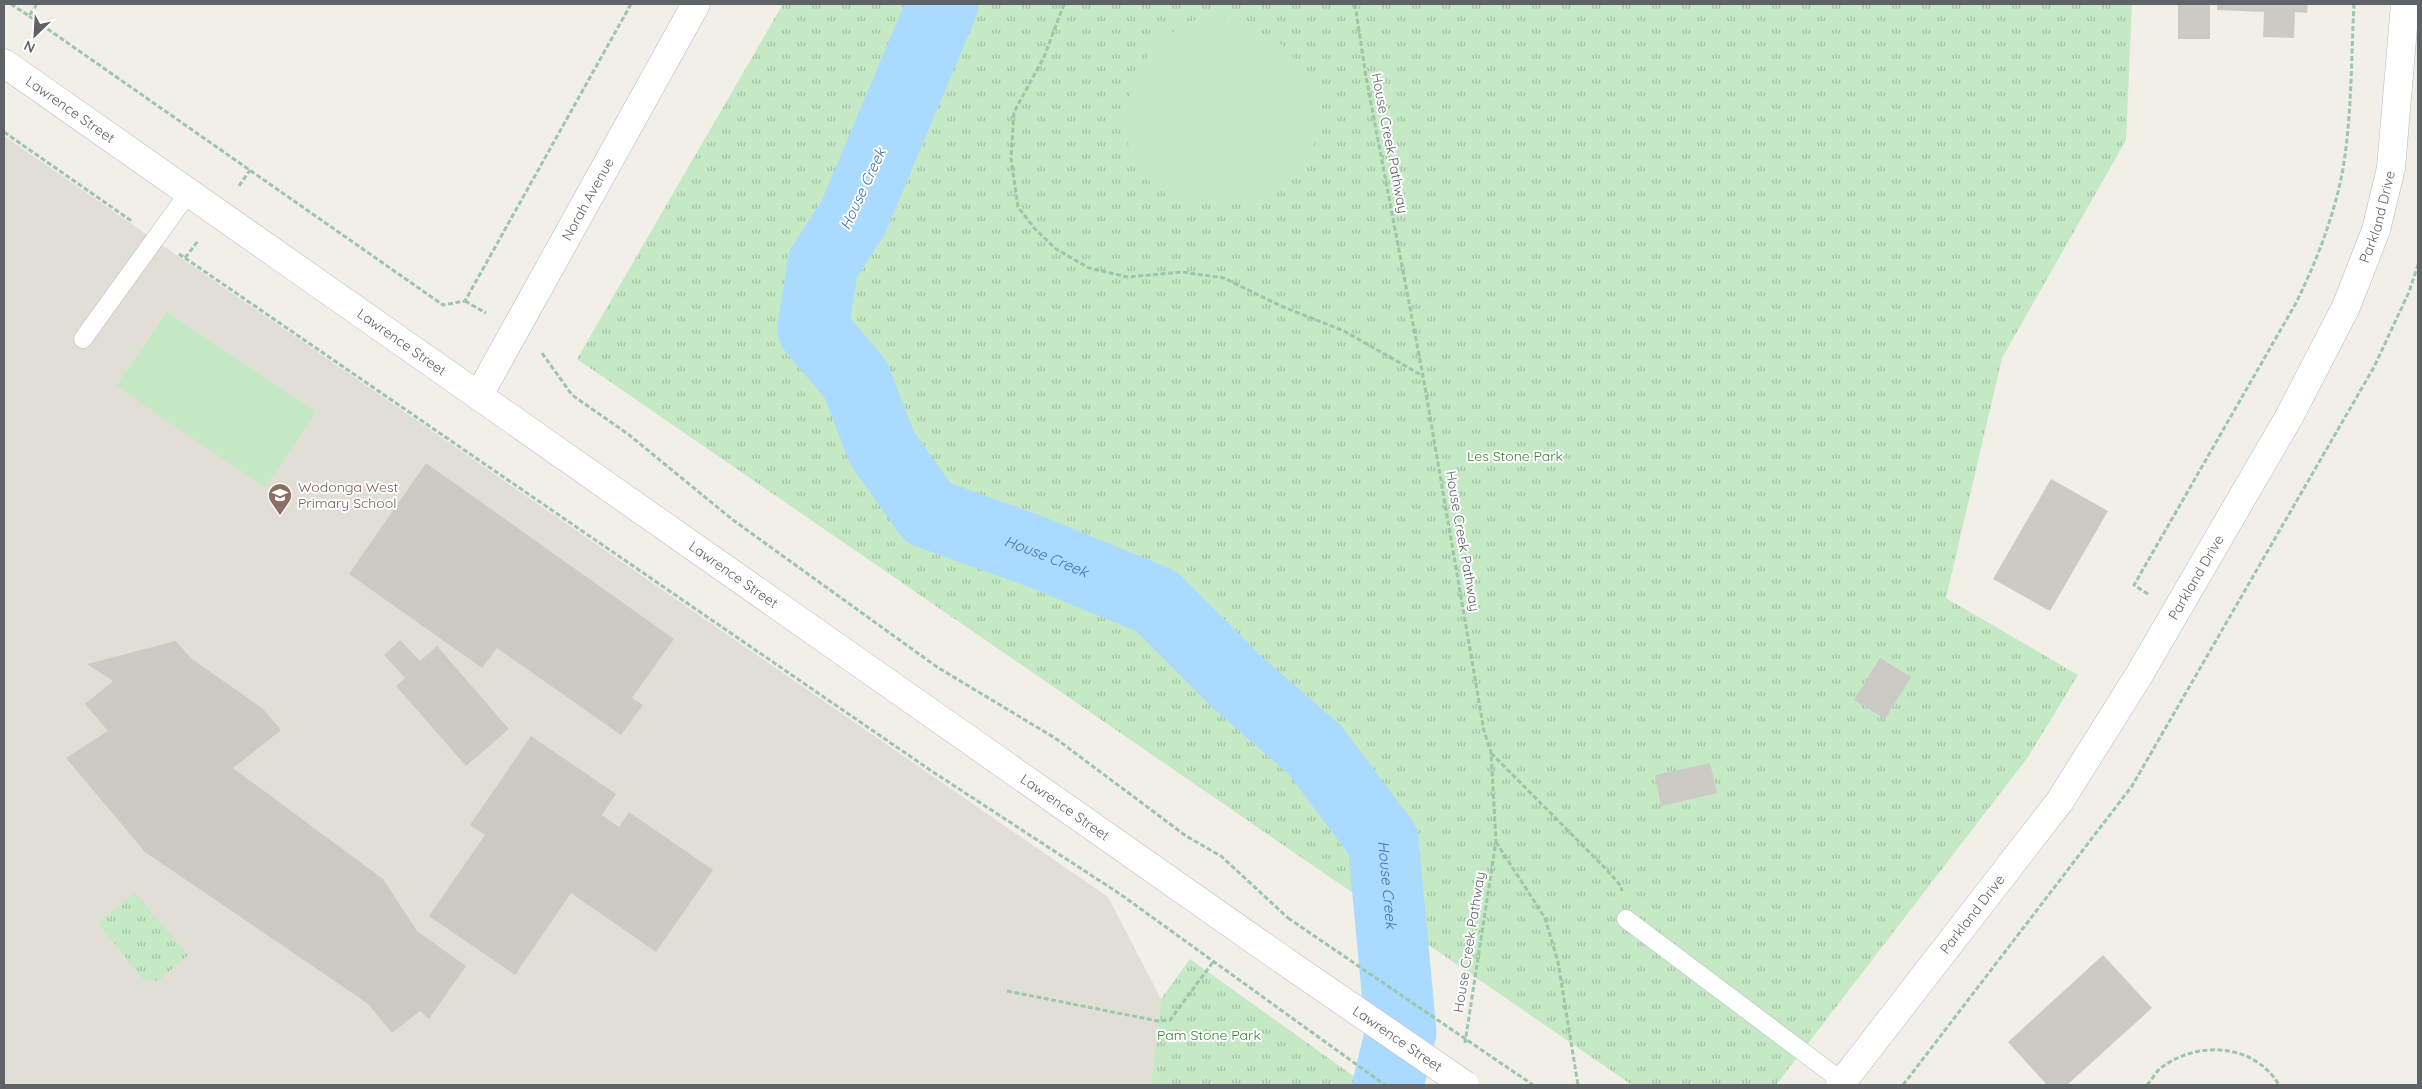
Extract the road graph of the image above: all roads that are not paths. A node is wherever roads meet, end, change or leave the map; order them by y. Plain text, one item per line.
1 (696, 4) edge
2 (2405, 4) edge
3 (4, 63) edge
4 (189, 192) junction
5 (83, 339) dead end
6 (479, 395) junction
7 (1626, 919) road end
8 (1842, 1084) edge
9 (1465, 1085) edge

1 - 6 main road, Norah Avenue
2 - 8 main road, Parkland Drive
3 - 4 main road, Lawrence Street
4 - 5 lane
4 - 6 main road, Lawrence Street
6 - 9 main road, Lawrence Street, bridge
7 - 8 lane

